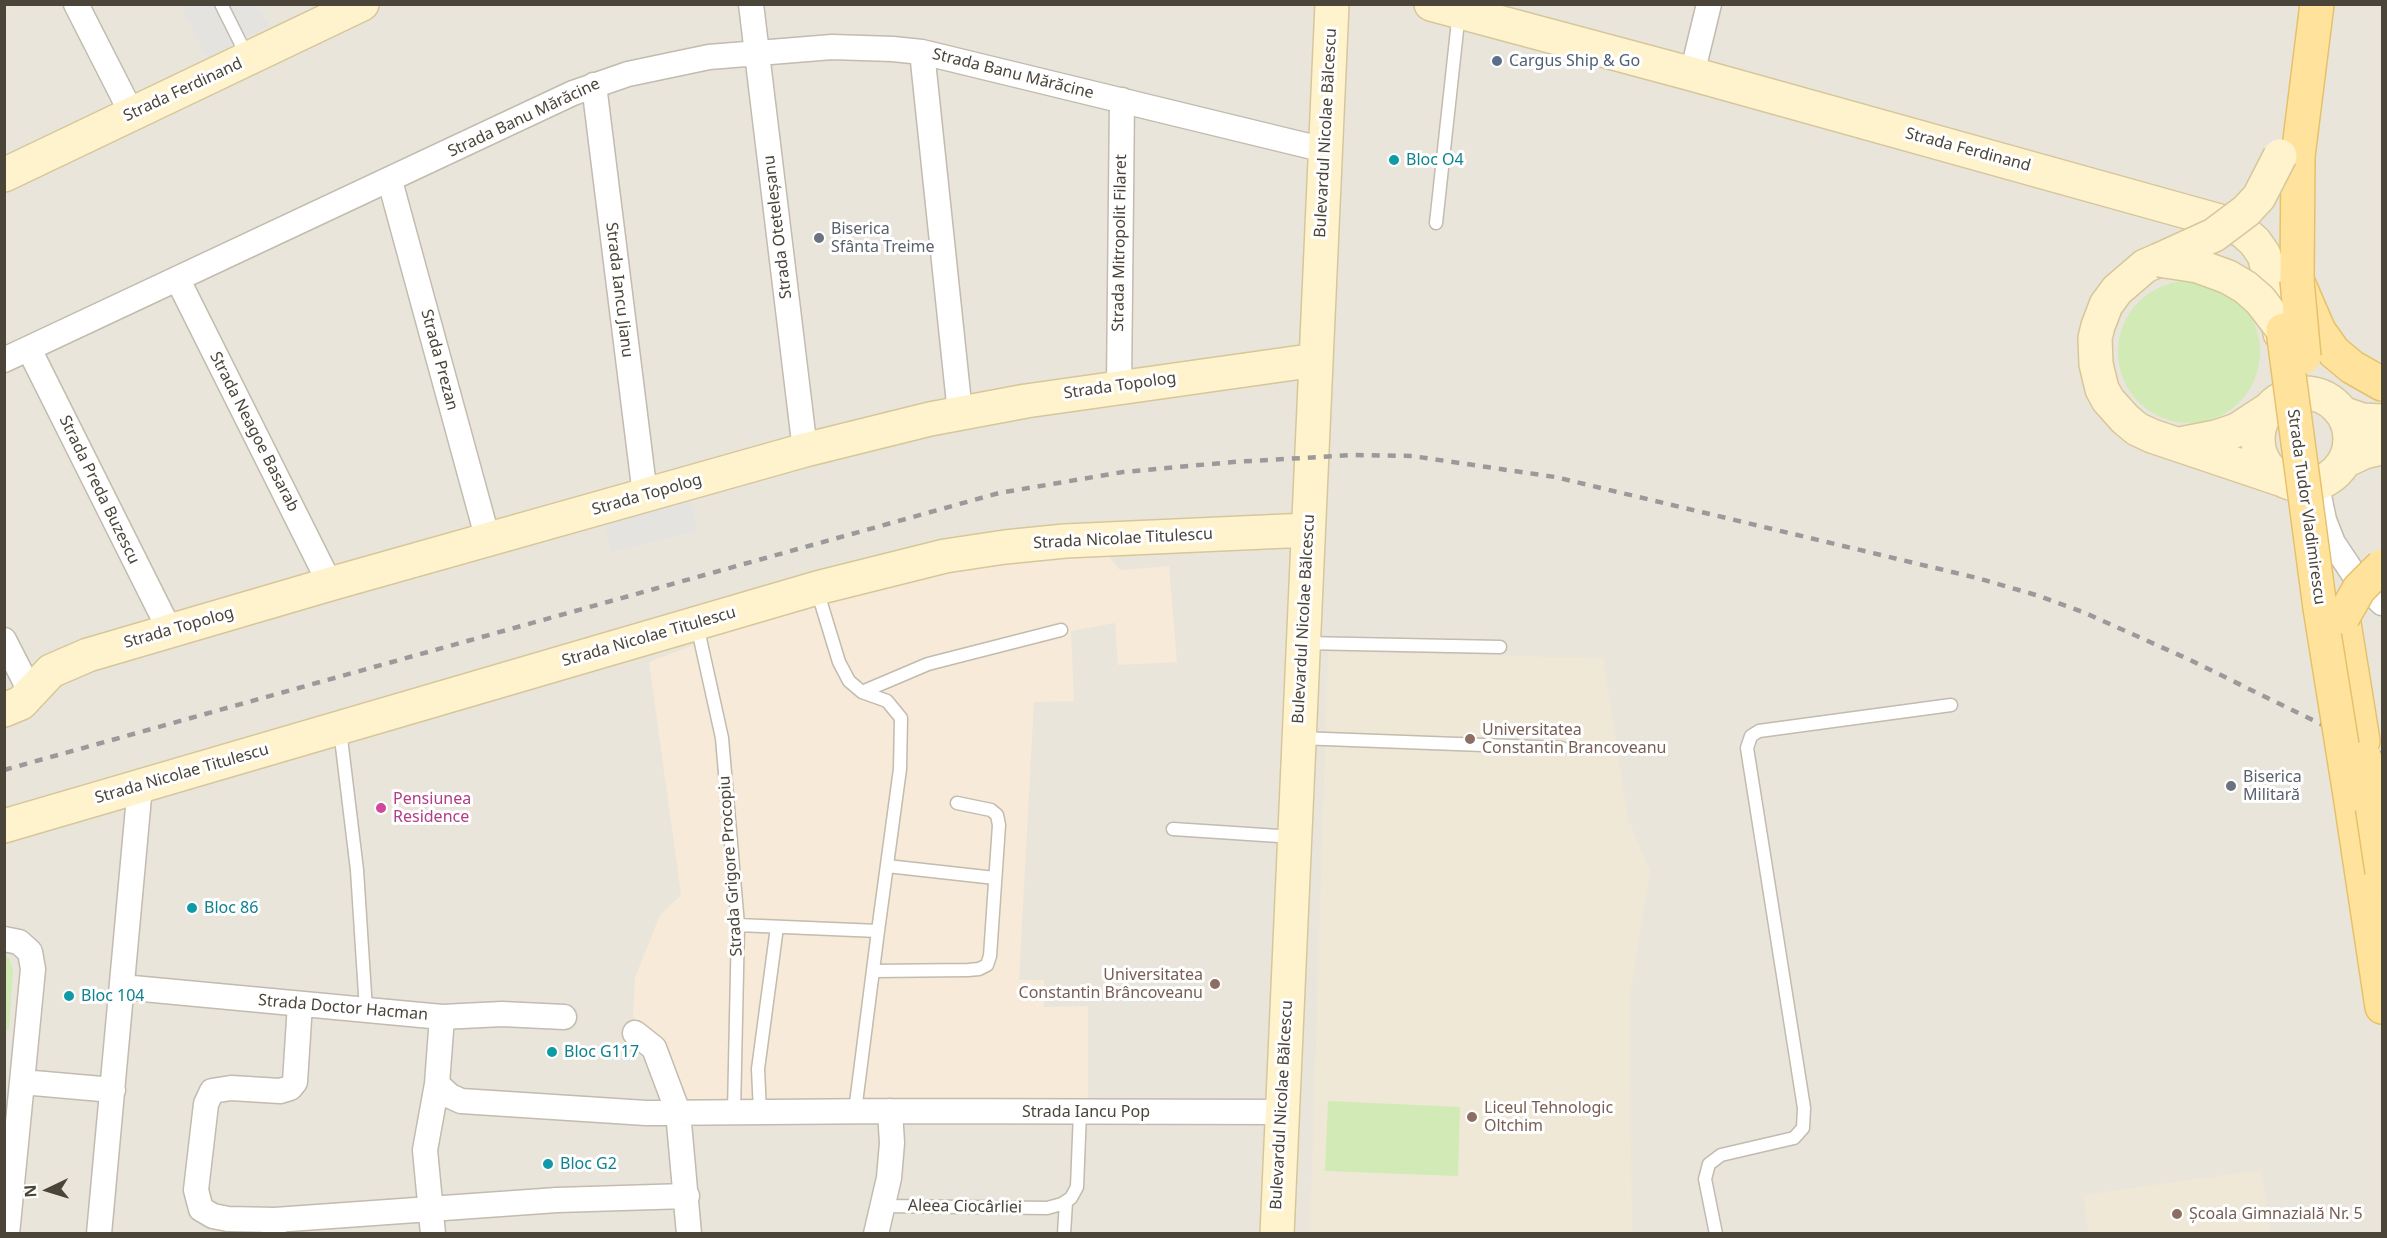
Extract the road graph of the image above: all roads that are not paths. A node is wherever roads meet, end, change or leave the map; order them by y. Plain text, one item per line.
1 (221, 4) edge
2 (362, 4) edge
3 (751, 4) edge
4 (1332, 4) edge
5 (1709, 4) edge
6 (2300, 4) edge
7 (2317, 4) edge
8 (79, 6) edge
9 (1445, 8) edge
10 (757, 52) junction
11 (922, 52) junction
12 (248, 59) junction
13 (1692, 74) junction
14 (594, 85) junction
15 (1122, 100) junction
16 (132, 114) junction
17 (1325, 150) junction
18 (2280, 156) junction
19 (4, 175) edge
20 (390, 181) junction
21 (1436, 223) dead end
22 (2159, 260) junction
23 (178, 280) junction
24 (2297, 280) junction
25 (2282, 334) junction
26 (29, 349) junction
27 (4, 360) edge
28 (1316, 360) junction
29 (2382, 384) edge
30 (1119, 386) junction
31 (2273, 404) junction
32 (2333, 406) junction
33 (960, 413) junction
34 (2382, 421) edge
35 (2179, 444) junction
36 (2382, 448) edge
37 (805, 450) junction
38 (2345, 460) junction
39 (2280, 479) junction
40 (2318, 484) junction
41 (645, 495) junction
42 (1308, 531) junction
43 (488, 540) junction
44 (2382, 566) edge
45 (330, 584) junction
46 (817, 588) junction
47 (2382, 603) edge
48 (2343, 617) junction
49 (697, 624) junction
50 (1061, 630) dead end
51 (170, 631) junction
52 (4, 640) edge
53 (1303, 642) junction
54 (1500, 647) dead end
55 (862, 692) junction
56 (18, 702) edge
57 (1952, 705) dead end
58 (340, 728) junction
59 (1299, 738) junction
60 (1562, 748) dead end
61 (141, 786) junction
62 (957, 803) dead end
63 (4, 826) edge
64 (1173, 829) dead end
65 (1294, 837) junction
66 (887, 866) junction
67 (2382, 872) edge
68 (995, 878) junction
69 (738, 925) junction
70 (777, 927) junction
71 (878, 931) junction
72 (4, 939) edge
73 (873, 971) junction
74 (122, 987) junction
75 (300, 1004) junction
76 (2382, 1007) edge
77 (366, 1010) junction
78 (442, 1017) junction
79 (564, 1017) dead end
80 (635, 1033) dead end
81 (15, 1054) edge
82 (22, 1082) junction
83 (437, 1084) junction
84 (113, 1090) junction
85 (855, 1111) junction
86 (890, 1111) junction
87 (678, 1112) junction
88 (734, 1112) junction
89 (760, 1112) junction
90 (1080, 1112) junction
91 (1282, 1112) junction
92 (11, 1130) edge
93 (687, 1196) junction
94 (1066, 1202) junction
95 (883, 1206) junction
96 (430, 1209) junction
97 (274, 1227) edge
98 (7, 1233) edge
99 (99, 1233) edge
100 (433, 1233) edge
101 (689, 1233) edge
102 (876, 1233) edge
103 (1064, 1233) edge
104 (1277, 1233) edge
105 (1716, 1233) edge

1 - 12 lane
2 - 12 main road, Strada Ferdinand
3 - 10 street, Strada Oteteleșanu
4 - 17 main road, Bulevardul Nicolae Bălcescu
5 - 13 street
6 - 18 main road, Strada Tudor Vladimirescu
7 - 24 main road, Strada Tudor Vladimirescu
8 - 16 street
9 - 13 main road, Strada Ferdinand
9 - 21 lane
10 - 11 street, Strada Banu Mărăcine
10 - 14 street, Strada Banu Mărăcine
10 - 37 street, Strada Oteteleșanu
11 - 15 street, Strada Banu Mărăcine
11 - 33 street
12 - 16 main road, Strada Ferdinand
13 - 25 main road, Strada Ferdinand
14 - 20 street, Strada Banu Mărăcine
14 - 41 street, Strada Iancu Jianu
15 - 17 street, Strada Banu Mărăcine
15 - 30 street, Strada Mitropolit Filaret
16 - 19 main road, Strada Ferdinand
17 - 28 main road, Bulevardul Nicolae Bălcescu
18 - 22 main road, bridge
18 - 25 main road, Strada Tudor Vladimirescu, bridge
20 - 23 street, Strada Banu Mărăcine
20 - 43 street, Strada Prezan
22 - 25 main road, bridge
22 - 35 main road
23 - 26 street, Strada Banu Mărăcine
23 - 45 street, Strada Neagoe Basarab
24 - 29 main road
24 - 48 main road, Strada Tudor Vladimirescu, bridge
25 - 31 main road
25 - 32 main road
25 - 76 main road, Strada Tudor Vladimirescu, bridge
26 - 27 street, Strada Banu Mărăcine
26 - 51 street, Strada Preda Buzescu
28 - 30 main road, Strada Topolog
28 - 42 main road, Bulevardul Nicolae Bălcescu
30 - 33 main road, Strada Topolog
31 - 32 main road
31 - 35 main road
31 - 39 main road
32 - 34 main road
32 - 38 main road
33 - 37 main road, Strada Topolog
35 - 39 main road
36 - 38 main road
37 - 41 main road, Strada Topolog
38 - 40 main road
39 - 40 main road
40 - 47 street
41 - 43 main road, Strada Topolog
42 - 46 main road, Strada Nicolae Titulescu
42 - 53 main road, Bulevardul Nicolae Bălcescu
43 - 45 main road, Strada Topolog
44 - 48 main road, bridge
45 - 51 main road, Strada Topolog
46 - 49 main road, Strada Nicolae Titulescu
46 - 55 lane
48 - 67 main road, Strada Tudor Vladimirescu, bridge
49 - 58 main road, Strada Nicolae Titulescu
49 - 69 lane, Strada Grigore Procopiu
50 - 55 lane
51 - 56 main road, Strada Topolog
52 - 56 street
53 - 54 lane
53 - 59 main road, Bulevardul Nicolae Bălcescu
55 - 66 lane
57 - 105 lane
58 - 61 main road, Strada Nicolae Titulescu
58 - 77 lane
59 - 60 lane
59 - 65 main road, Bulevardul Nicolae Bălcescu
61 - 63 main road, Strada Nicolae Titulescu
61 - 74 street
62 - 68 lane
64 - 65 lane
65 - 91 main road, Bulevardul Nicolae Bălcescu
66 - 68 lane
66 - 71 lane
68 - 73 lane
69 - 70 lane
69 - 88 lane, Strada Grigore Procopiu
70 - 71 lane
70 - 89 lane
71 - 73 lane
72 - 81 street
73 - 85 lane
74 - 75 street, Strada Doctor Hacman
74 - 84 street
75 - 77 street, Strada Doctor Hacman
75 - 97 street
77 - 78 street, Strada Doctor Hacman
78 - 79 street, Strada Doctor Hacman
78 - 83 street
80 - 87 street
81 - 82 street
82 - 84 street
82 - 92 street
83 - 87 street
83 - 96 street
84 - 99 street
85 - 86 street
85 - 89 street
86 - 90 street, Strada Iancu Pop
86 - 95 street, Aleea Ciocârliei
87 - 88 street
87 - 93 street
88 - 89 street
90 - 91 street, Strada Iancu Pop
90 - 94 lane
91 - 104 main road, Bulevardul Nicolae Bălcescu
92 - 98 street
93 - 96 street
93 - 101 street
94 - 95 lane, Aleea Ciocârliei
94 - 103 lane
95 - 102 street, Aleea Ciocârliei
96 - 97 street
96 - 100 street

